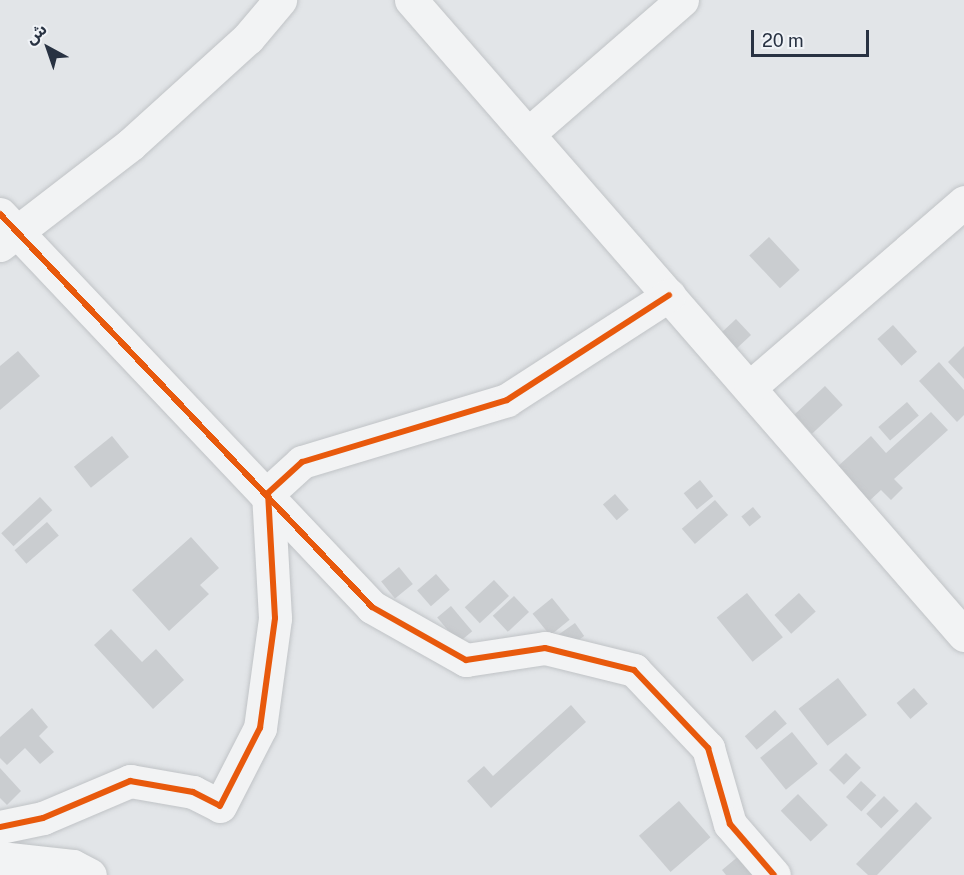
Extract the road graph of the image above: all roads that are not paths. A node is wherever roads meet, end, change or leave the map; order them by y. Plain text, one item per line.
1 (280, 0) edge
2 (411, 0) edge
3 (682, 0) edge
4 (528, 134) junction
5 (964, 202) edge
6 (5, 230) edge
7 (669, 295) junction
8 (750, 387) junction
9 (268, 493) junction
10 (964, 634) edge
11 (0, 827) edge
12 (0, 858) edge
13 (90, 875) edge
14 (774, 875) edge

1 - 6 street
2 - 4 street
3 - 4 street
4 - 7 street
5 - 8 street
6 - 9 street
7 - 8 street
7 - 9 street
8 - 10 street
9 - 11 street
9 - 14 street
12 - 13 street

